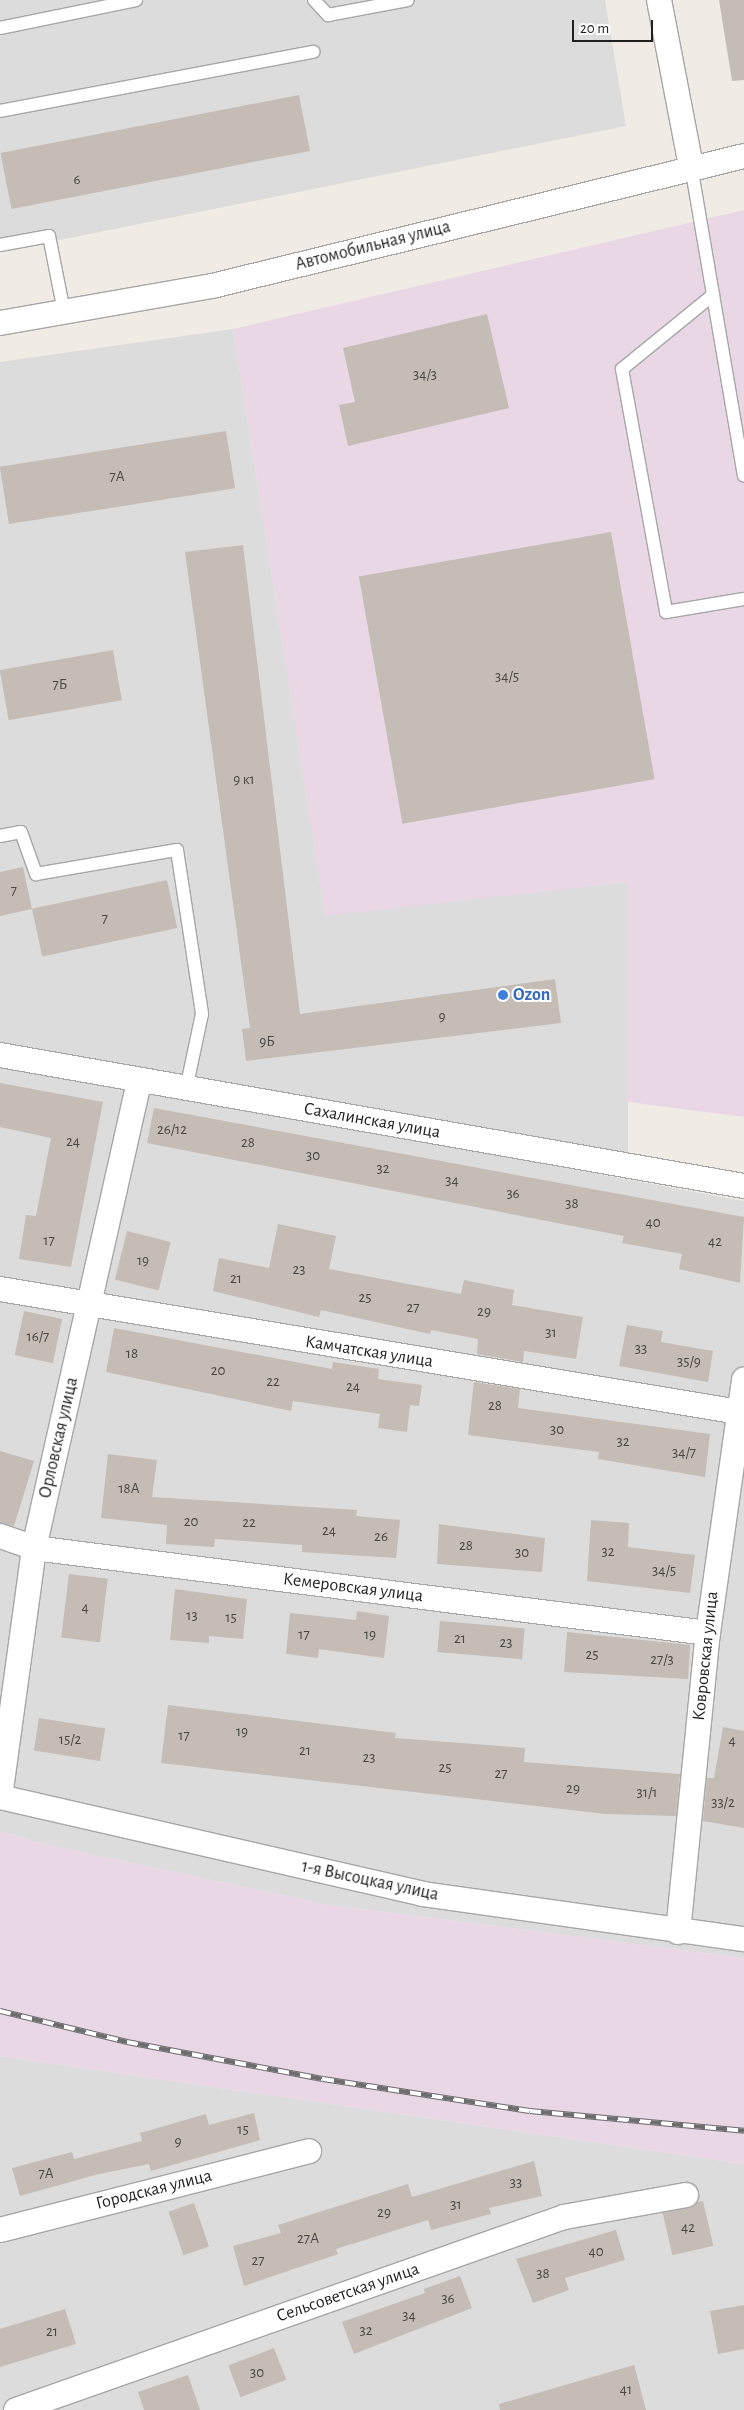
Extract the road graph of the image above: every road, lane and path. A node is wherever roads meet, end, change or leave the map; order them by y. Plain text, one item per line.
1 (136, 0) edge
2 (314, 0) edge
3 (408, 0) edge
4 (659, 0) edge
5 (0, 28) edge
6 (313, 52) dead end
7 (0, 111) edge
8 (744, 156) edge
9 (690, 166) junction
10 (0, 245) edge
11 (713, 295) junction
12 (64, 312) junction
13 (0, 323) edge
14 (744, 476) edge
15 (744, 599) edge
16 (0, 836) edge
17 (0, 1055) edge
18 (139, 1082) junction
19 (186, 1089) junction
20 (744, 1186) edge
21 (0, 1289) edge
22 (88, 1306) junction
23 (744, 1380) edge
24 (739, 1412) junction
25 (0, 1536) edge
26 (34, 1548) junction
27 (708, 1633) junction
28 (0, 1797) edge
29 (678, 1932) junction
30 (744, 1939) edge
31 (309, 2151) dead end
32 (686, 2195) dead end
33 (0, 2230) edge
34 (16, 2410) edge

1 - 5 lane
2 - 3 lane
4 - 9 street
6 - 7 lane
8 - 9 street, Автомобильная улица
9 - 11 lane
9 - 12 street, Автомобильная улица
10 - 12 lane
11 - 14 lane
11 - 15 lane
12 - 13 street, Автомобильная улица
16 - 19 lane
17 - 18 street, Сахалинская улица
18 - 19 street, Сахалинская улица
18 - 22 street, Орловская улица
19 - 20 street, Сахалинская улица
21 - 22 street, Камчатская улица
22 - 24 street, Камчатская улица
22 - 26 street, Орловская улица
23 - 24 street, Ковровская улица
24 - 27 street, Ковровская улица
25 - 26 street, Кемеровская улица
26 - 27 street, Кемеровская улица
26 - 28 street, Орловская улица
27 - 29 street, Ковровская улица
28 - 29 street, 1-я Высоцкая улица
29 - 30 street, 1-я Высоцкая улица
31 - 33 street, Городская улица
32 - 34 street, Сельсоветская улица

